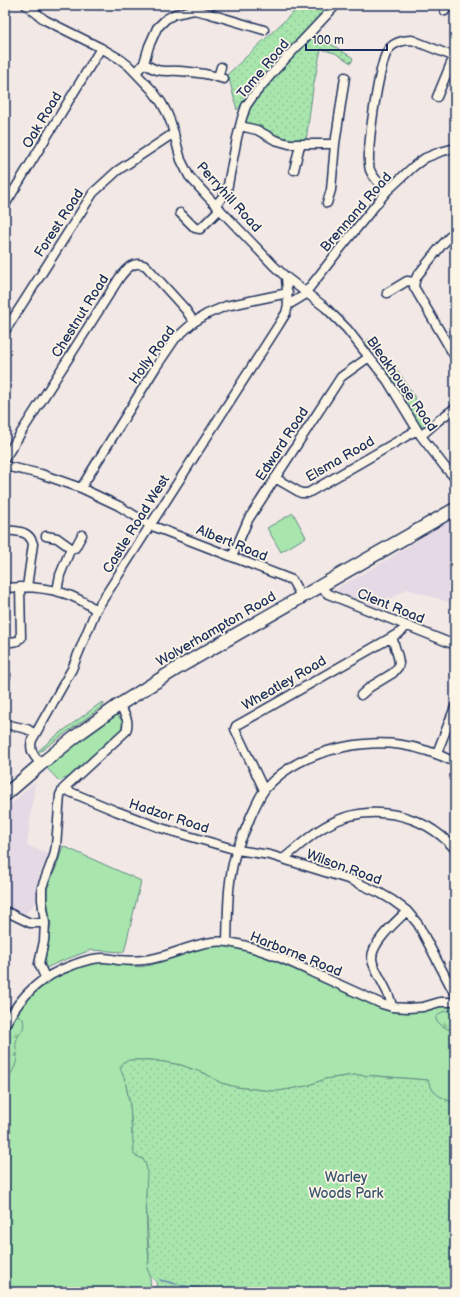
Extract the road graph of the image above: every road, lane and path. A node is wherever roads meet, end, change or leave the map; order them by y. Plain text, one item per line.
1 (26, 5) edge
2 (336, 5) edge
3 (264, 30) dead end
4 (101, 48) junction
5 (454, 56) edge
6 (144, 63) junction
7 (221, 67) dead end
8 (136, 73) junction
9 (345, 77) dead end
10 (437, 97) dead end
11 (240, 126) junction
12 (174, 133) junction
13 (300, 144) junction
14 (335, 144) junction
15 (455, 148) edge
16 (294, 170) dead end
17 (387, 191) junction
18 (327, 203) dead end
19 (5, 205) edge
20 (218, 207) junction
21 (180, 213) dead end
22 (455, 231) edge
23 (286, 277) junction
24 (414, 282) junction
25 (288, 293) junction
26 (306, 293) junction
27 (387, 293) dead end
28 (288, 305) junction
29 (194, 322) junction
30 (5, 331) edge
31 (369, 357) junction
32 (455, 357) edge
33 (455, 408) edge
34 (419, 433) junction
35 (5, 458) edge
36 (5, 466) edge
37 (275, 478) junction
38 (455, 478) edge
39 (81, 488) junction
40 (455, 500) edge
41 (455, 508) edge
42 (150, 525) junction
43 (5, 530) edge
44 (46, 536) dead end
45 (82, 536) dead end
46 (71, 548) junction
47 (232, 557) junction
48 (23, 587) junction
49 (320, 587) junction
50 (5, 588) edge
51 (57, 591) junction
52 (298, 591) junction
53 (96, 610) junction
54 (406, 626) junction
55 (392, 637) junction
56 (5, 642) edge
57 (455, 645) edge
58 (361, 695) dead end
59 (118, 703) junction
60 (455, 707) edge
61 (5, 724) edge
62 (35, 734) junction
63 (437, 753) junction
64 (39, 761) junction
65 (455, 762) edge
66 (5, 785) edge
67 (63, 788) junction
68 (264, 790) junction
69 (5, 795) edge
70 (455, 849) edge
71 (237, 850) junction
72 (270, 855) joint
73 (283, 859) junction
74 (5, 911) edge
75 (406, 911) junction
76 (45, 923) junction
77 (227, 942) junction
78 (45, 977) junction
79 (455, 997) edge
80 (392, 1007) junction
81 (6, 1021) edge

1 - 4 street, Perryhill Road
2 - 11 street, Tame Road
3 - 6 street
4 - 8 street, Perryhill Road
4 - 19 street, Oak Road
5 - 10 street
5 - 17 street
6 - 7 street
6 - 8 street
8 - 12 street, Perryhill Road
9 - 14 street
11 - 13 street
11 - 20 street, Tame Road
12 - 20 street, Perryhill Road
12 - 30 street, Forest Road
13 - 14 street
13 - 16 street
14 - 18 street
15 - 17 street, Brennand Road
17 - 26 street, Brennand Road
20 - 21 street, Tame Road
20 - 23 street, Perryhill Road
22 - 24 street
23 - 25 street, Castle Road West
23 - 26 street, Perryhill Road
24 - 27 street
24 - 32 street
25 - 28 street, Castle Road West
25 - 29 street, Holly Road
26 - 28 street
26 - 31 street, Bleakhouse Road
28 - 42 street, Castle Road West
29 - 35 street, Chestnut Road
29 - 39 street, Holly Road
31 - 34 street, Bleakhouse Road
31 - 37 street, Edward Road
33 - 34 street
34 - 37 street, Elsma Road
34 - 38 street, Bleakhouse Road
36 - 39 street, Albert Road
37 - 47 street, Edward Road
39 - 42 street, Albert Road
40 - 52 highway, Wolverhampton Road
41 - 49 highway, Wolverhampton Road
42 - 47 street, Albert Road
42 - 53 street, Castle Road West
43 - 48 street
44 - 46 street
45 - 46 street
46 - 51 street
47 - 52 street, Albert Road
48 - 50 street
48 - 51 street
48 - 56 street
49 - 52 highway
49 - 54 street, Clent Road
49 - 59 highway, Wolverhampton Road
51 - 53 street
52 - 59 highway, Wolverhampton Road
53 - 62 street, Castle Road West
54 - 55 street, Wheatley Road
54 - 57 street, Clent Road
55 - 58 street
55 - 68 street, Wheatley Road
59 - 64 highway, Wolverhampton Road
59 - 67 street
60 - 63 street
61 - 62 street
62 - 64 street, Castle Road West
63 - 65 street
63 - 68 street
64 - 66 highway, Wolverhampton Road
64 - 69 highway, Wolverhampton Road
67 - 71 street, Hadzor Road
67 - 76 street
68 - 71 street
70 - 73 street
71 - 72 street, Hadzor Road
71 - 77 street
72 - 73 street, Wilson Road
73 - 75 street, Wilson Road
74 - 76 street
75 - 79 street, Wilson Road
75 - 80 street
76 - 78 street
77 - 78 street, Harborne Road
77 - 80 street, Harborne Road
78 - 81 street, Harborne Road
79 - 80 street, Harborne Road

